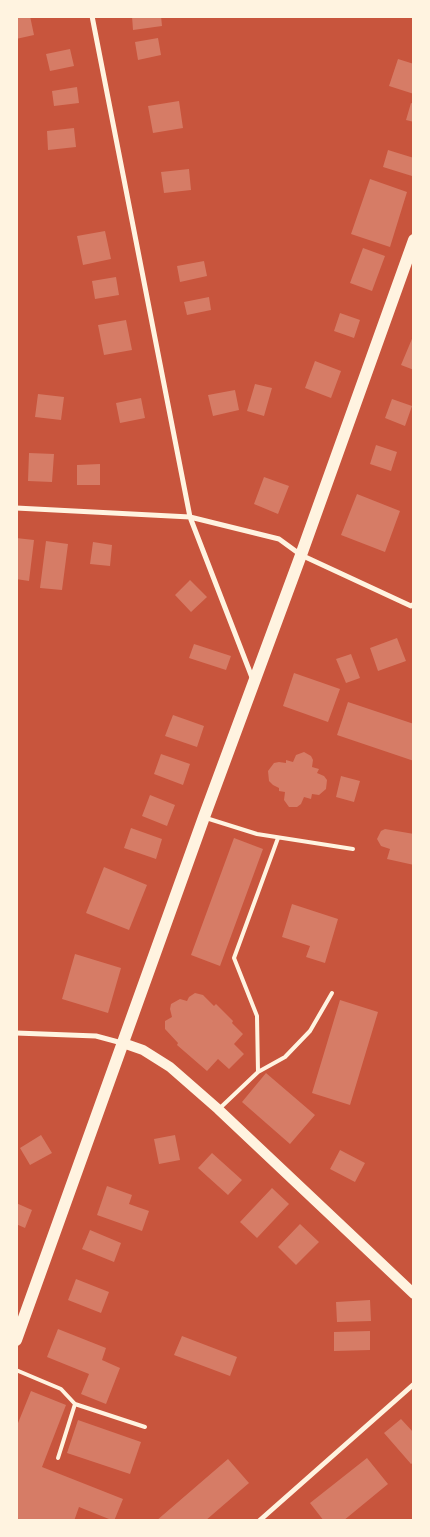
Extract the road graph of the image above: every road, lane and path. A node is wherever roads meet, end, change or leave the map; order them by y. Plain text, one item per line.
1 (92, 16) edge
2 (414, 240) edge
3 (16, 508) edge
4 (190, 517) junction
5 (301, 555) junction
6 (413, 606) edge
7 (253, 682) junction
8 (204, 817) junction
9 (278, 838) junction
10 (353, 849) dead end
11 (332, 993) dead end
12 (16, 1033) edge
13 (123, 1043) junction
14 (258, 1072) junction
15 (218, 1109) junction
16 (414, 1294) edge
17 (16, 1340) edge
18 (16, 1370) edge
19 (414, 1384) edge
20 (75, 1404) junction
21 (145, 1427) dead end
22 (58, 1458) dead end
23 (259, 1521) edge

1 - 4 street
2 - 5 main road
3 - 4 street
4 - 5 street
4 - 7 street
5 - 6 street
5 - 7 main road
7 - 8 main road
8 - 9 lane
8 - 13 main road
9 - 10 lane
9 - 14 lane
11 - 14 lane
12 - 13 street
13 - 15 main road
13 - 17 main road
14 - 15 lane
15 - 16 main road
18 - 20 lane
19 - 23 street
20 - 21 lane
20 - 22 lane

